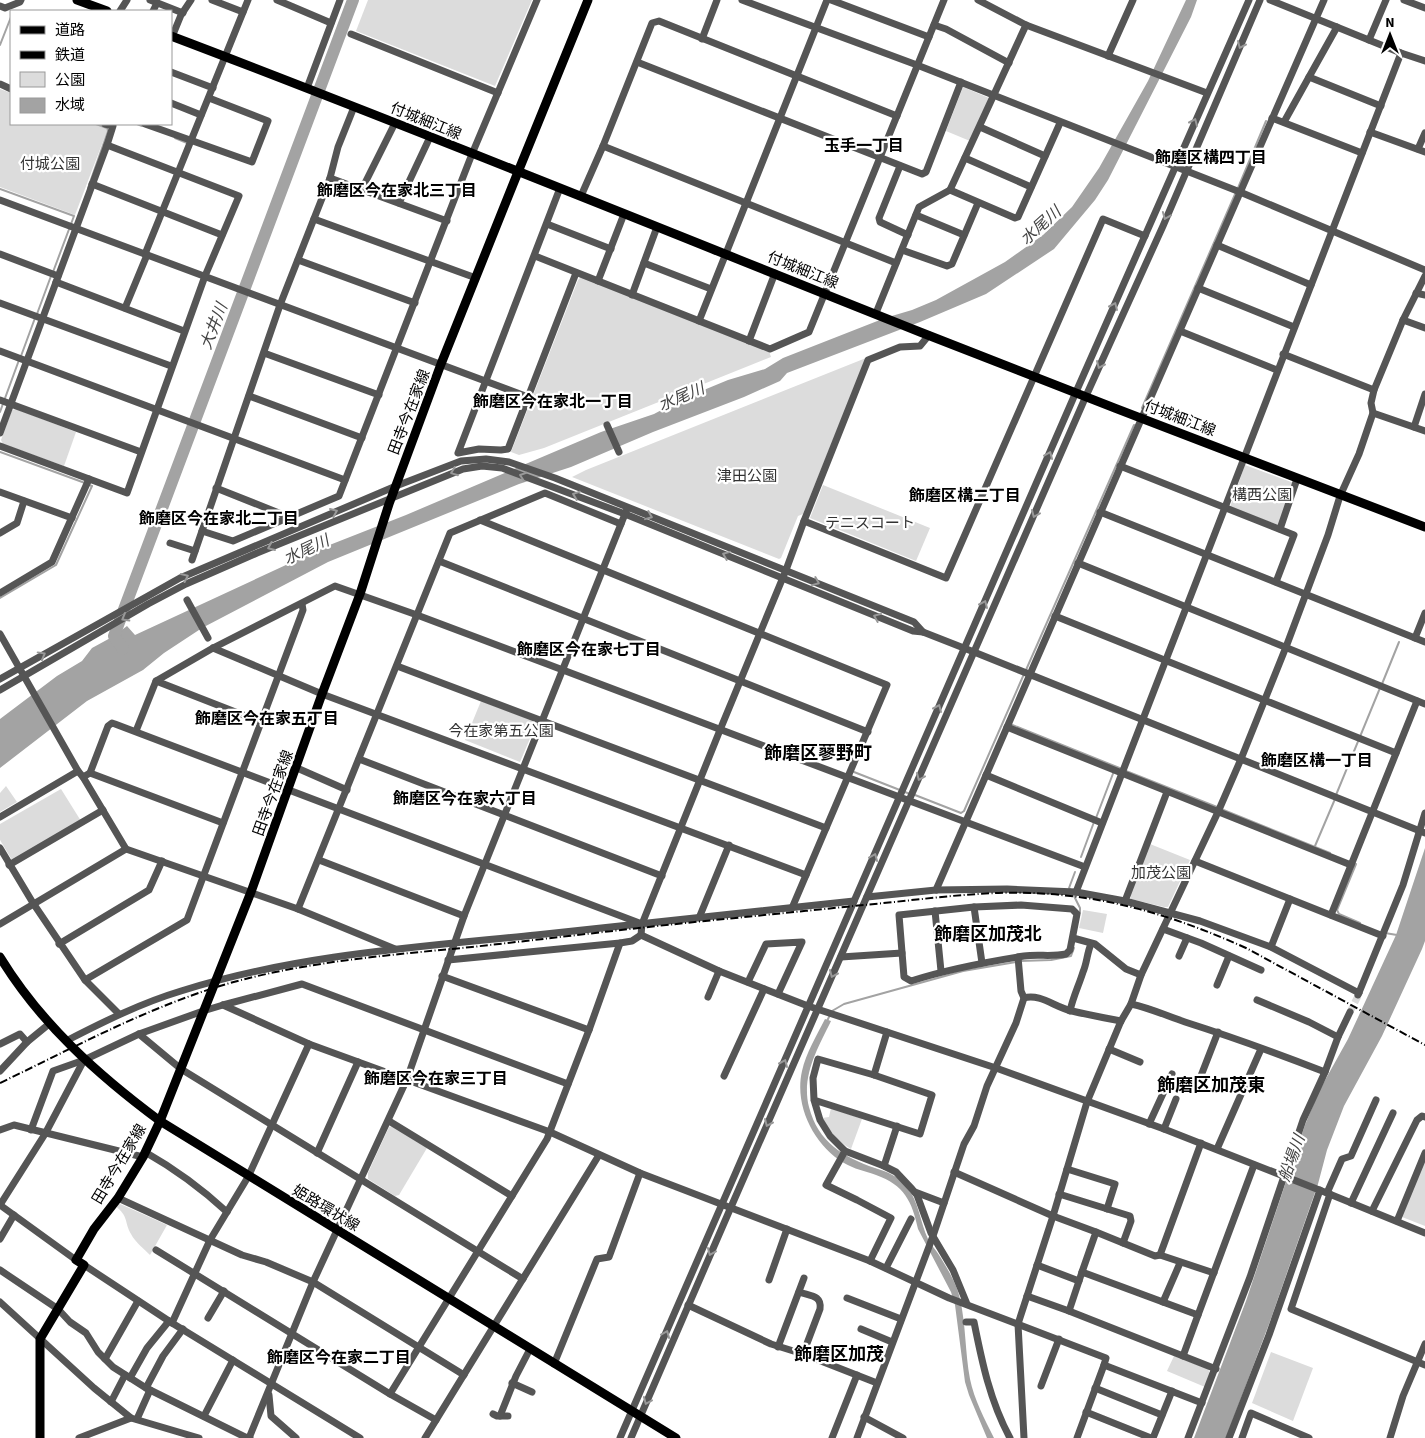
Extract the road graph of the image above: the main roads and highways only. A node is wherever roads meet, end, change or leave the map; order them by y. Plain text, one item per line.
1 (79, 0) edge
2 (588, 0) edge
3 (104, 10) edge
4 (172, 36) edge
5 (518, 172) junction
6 (1425, 527) edge
7 (0, 957) edge
8 (160, 1121) junction
9 (40, 1438) edge
10 (676, 1438) edge

1 - 3 main road
2 - 5 main road, 田寺今在家線
4 - 5 main road, 付城細江線
5 - 6 main road, 付城細江線
5 - 8 main road, 田寺今在家線
7 - 8 main road, 姫路環状線
8 - 9 main road, 田寺今在家線
8 - 10 main road, 姫路環状線

